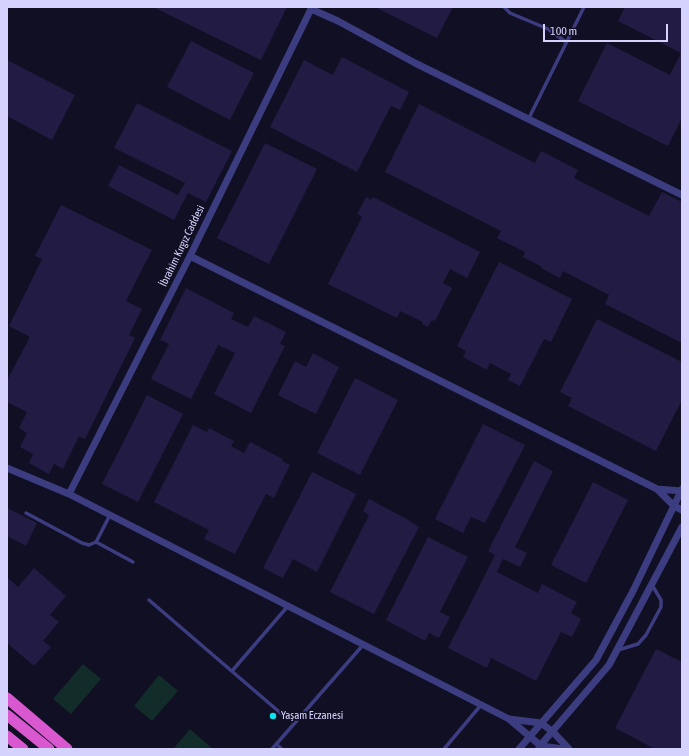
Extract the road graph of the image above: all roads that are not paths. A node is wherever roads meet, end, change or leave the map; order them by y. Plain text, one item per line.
1 (504, 7) edge
2 (584, 7) edge
3 (311, 8) edge
4 (566, 42) junction
5 (529, 118) junction
6 (682, 195) edge
7 (190, 256) junction
8 (7, 468) edge
9 (657, 489) junction
10 (682, 490) edge
11 (69, 494) junction
12 (674, 506) junction
13 (682, 510) edge
14 (26, 513) dead end
15 (110, 515) junction
16 (682, 527) edge
17 (96, 542) junction
18 (133, 562) dead end
19 (652, 585) junction
20 (149, 600) dead end
21 (288, 606) junction
22 (363, 645) junction
23 (617, 650) junction
24 (232, 672) junction
25 (7, 698) edge
26 (481, 705) junction
27 (7, 715) edge
28 (284, 716) dead end
29 (509, 719) junction
30 (541, 723) junction
31 (553, 732) junction
32 (7, 736) edge
33 (529, 737) junction
34 (276, 744) junction
35 (539, 747) edge
36 (23, 749) edge
37 (48, 749) edge
38 (67, 749) edge
39 (272, 749) edge
40 (282, 749) edge
41 (444, 749) edge
42 (520, 749) edge
43 (564, 749) edge
44 (569, 749) edge

1 - 4 lane
2 - 4 lane
3 - 5 street
3 - 7 street, İbrahim Kırgız Caddesi
4 - 5 lane
5 - 6 street
7 - 9 street
7 - 11 street, İbrahim Kırgız Caddesi
8 - 11 street
9 - 10 street
9 - 12 street
10 - 12 street
11 - 15 street
12 - 13 street
12 - 30 street
14 - 17 lane
15 - 17 lane
15 - 21 street
16 - 19 street
17 - 18 lane
19 - 23 street
19 - 23 lane
20 - 24 lane
21 - 22 street
21 - 24 lane
22 - 26 street
22 - 34 lane
23 - 31 street
24 - 28 lane
25 - 38 highway
26 - 29 street
26 - 41 lane
27 - 37 highway
29 - 30 street
29 - 33 street
30 - 31 street
30 - 33 street
31 - 35 street
31 - 44 street
32 - 36 highway
33 - 35 street
33 - 42 street
34 - 39 lane
34 - 40 lane
35 - 43 street

